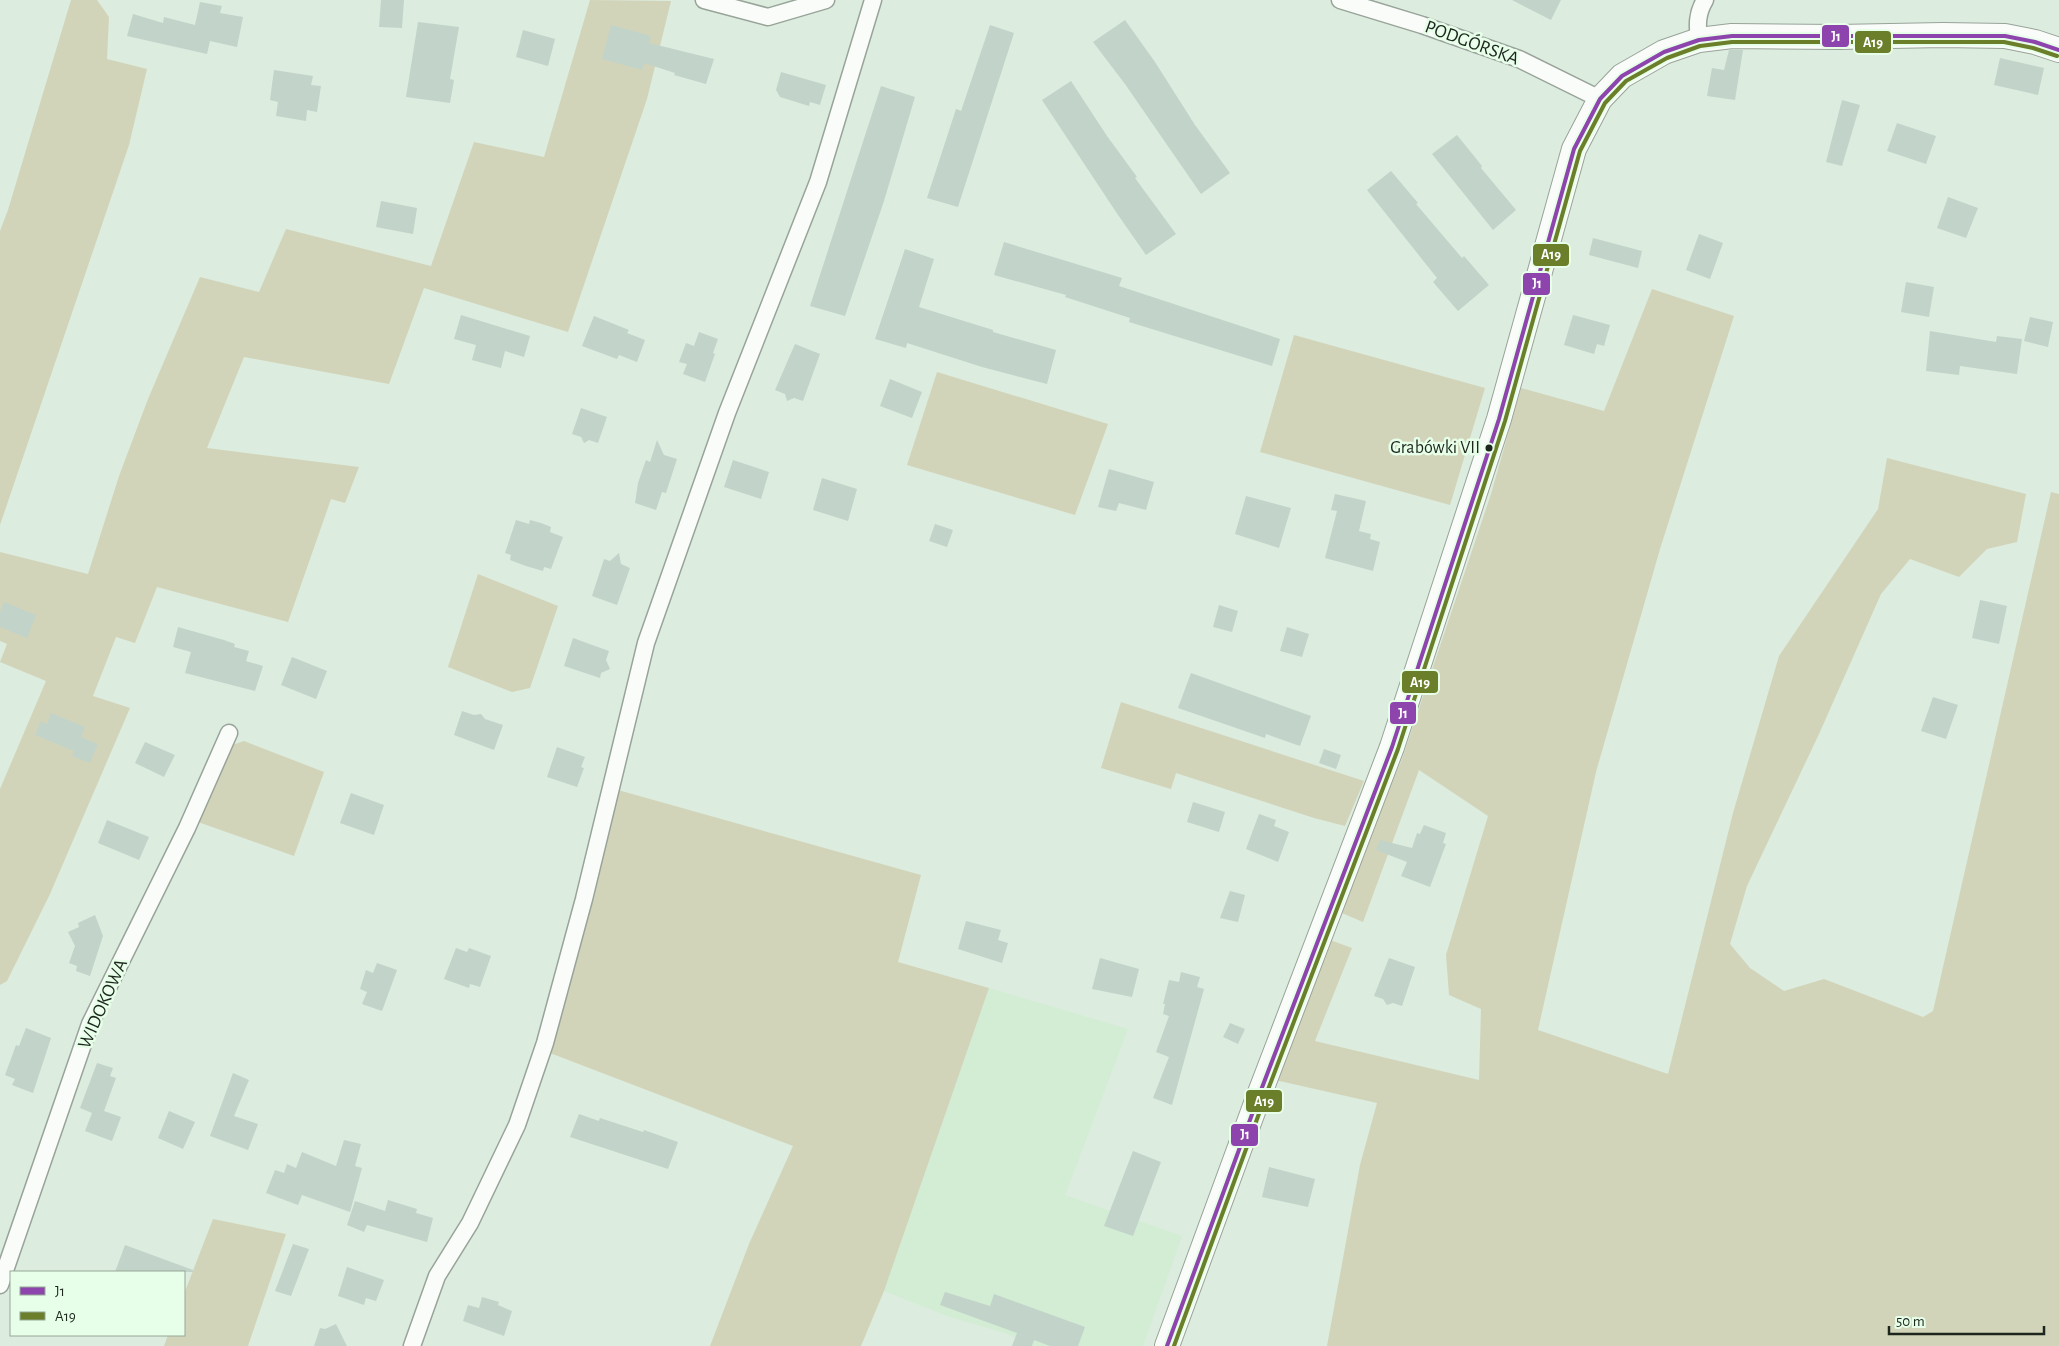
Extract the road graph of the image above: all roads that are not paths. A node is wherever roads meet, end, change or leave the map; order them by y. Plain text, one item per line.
1 (704, 0) edge
2 (826, 0) edge
3 (873, 0) edge
4 (1340, 0) edge
5 (1705, 0) edge
6 (1699, 40) junction
7 (2059, 50) edge
8 (1600, 99) junction
9 (229, 733) dead end
10 (0, 1285) edge
11 (412, 1346) edge
12 (1167, 1346) edge

1 - 2 street
3 - 11 street
4 - 8 street, PODGÓRSKA
5 - 6 street
6 - 7 street
6 - 8 street
8 - 12 street
9 - 10 street, WIDOKOWA

